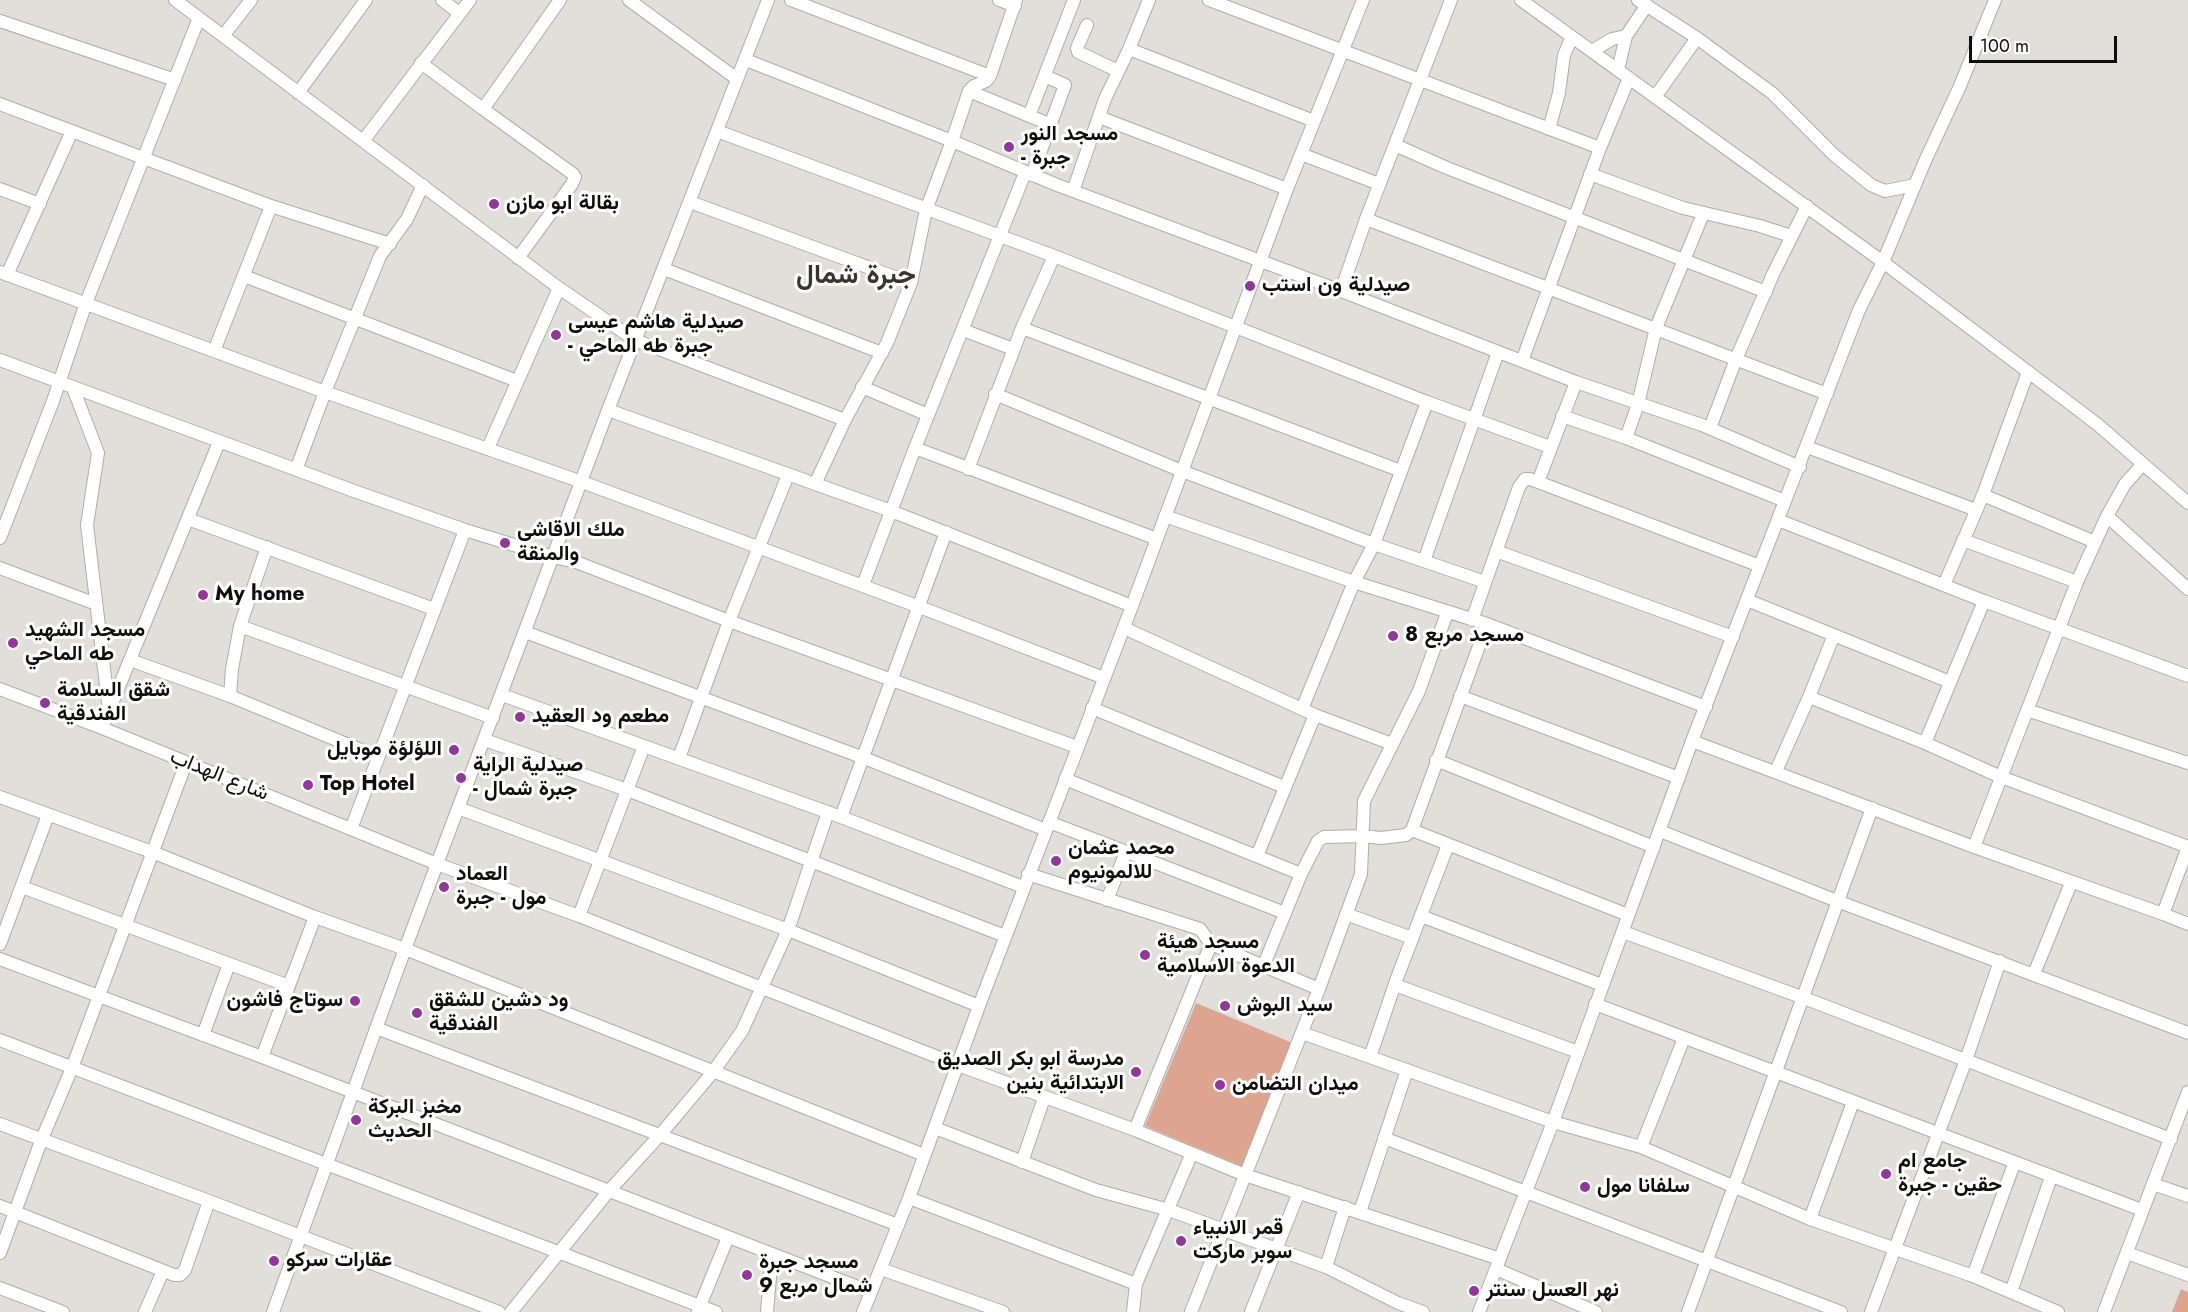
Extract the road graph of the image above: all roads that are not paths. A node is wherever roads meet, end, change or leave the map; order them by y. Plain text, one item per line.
1 (175, 0) edge
2 (251, 0) edge
3 (366, 0) edge
4 (442, 0) edge
5 (470, 0) edge
6 (560, 0) edge
7 (629, 0) edge
8 (768, 0) edge
9 (791, 0) edge
10 (999, 0) edge
11 (1074, 0) edge
12 (1149, 0) edge
13 (1209, 0) edge
14 (1363, 0) edge
15 (1450, 0) edge
16 (1521, 0) edge
17 (1995, 0) edge
18 (1642, 2) edge
19 (1016, 3) edge
20 (459, 13) junction
21 (200, 18) junction
22 (0, 21) edge
23 (1087, 25) dead end
24 (223, 36) junction
25 (1626, 36) junction
26 (1572, 37) junction
27 (1697, 38) junction
28 (1129, 49) junction
29 (1342, 51) junction
30 (1592, 51) junction
31 (746, 60) junction
32 (422, 63) junction
33 (1618, 70) junction
34 (1118, 71) junction
35 (990, 76) junction
36 (1045, 76) junction
37 (1420, 78) junction
38 (1629, 78) junction
39 (737, 79) junction
40 (175, 80) junction
41 (969, 91) junction
42 (298, 93) junction
43 (1655, 97) junction
44 (0, 104) edge
45 (483, 109) junction
46 (1029, 116) junction
47 (1099, 117) junction
48 (1314, 121) junction
49 (1049, 124) junction
50 (1549, 129) junction
51 (72, 131) junction
52 (717, 131) junction
53 (363, 141) junction
54 (952, 141) junction
55 (1395, 145) junction
56 (1600, 148) junction
57 (1300, 154) junction
58 (144, 157) junction
59 (1028, 174) junction
60 (1590, 174) junction
61 (1380, 184) junction
62 (423, 185) junction
63 (1915, 185) junction
64 (0, 189) edge
65 (1287, 189) junction
66 (1073, 191) junction
67 (690, 202) junction
68 (40, 204) junction
69 (271, 206) junction
70 (1807, 206) junction
71 (926, 210) junction
72 (1703, 214) junction
73 (1574, 218) junction
74 (1366, 219) junction
75 (1791, 236) junction
76 (1000, 237) junction
77 (390, 244) junction
78 (1054, 256) junction
79 (518, 258) junction
80 (1261, 261) junction
81 (1684, 261) junction
82 (1883, 262) junction
83 (664, 268) junction
84 (4, 273) edge
85 (244, 276) junction
86 (910, 283) junction
87 (1549, 287) junction
88 (559, 288) junction
89 (1341, 291) junction
90 (1766, 292) junction
91 (86, 303) junction
92 (355, 317) junction
93 (1022, 328) junction
94 (1235, 328) junction
95 (1656, 328) junction
96 (963, 330) junction
97 (635, 340) junction
98 (1013, 349) junction
99 (214, 351) junction
100 (1498, 352) junction
101 (882, 353) junction
102 (1736, 359) junction
103 (0, 360) edge
104 (1522, 361) junction
105 (2028, 372) junction
106 (59, 381) junction
107 (517, 381) junction
108 (1576, 382) junction
109 (862, 387) junction
110 (73, 388) junction
111 (325, 392) junction
112 (995, 394) junction
113 (1827, 394) junction
114 (1209, 399) junction
115 (1427, 402) junction
116 (1638, 404) junction
117 (608, 410) junction
118 (928, 415) junction
119 (1562, 416) junction
120 (1475, 419) junction
121 (845, 420) junction
122 (1710, 428) junction
123 (1626, 438) junction
124 (219, 442) junction
125 (1550, 447) junction
126 (1807, 447) junction
127 (488, 448) junction
128 (915, 448) junction
129 (2143, 464) junction
130 (1800, 467) junction
131 (968, 469) junction
132 (296, 470) junction
133 (1182, 471) junction
134 (1401, 471) junction
135 (788, 475) junction
136 (582, 482) junction
137 (1538, 482) junction
138 (815, 484) junction
139 (1983, 495) junction
140 (1785, 501) junction
141 (2188, 503) edge
142 (1976, 510) junction
143 (891, 511) junction
144 (1165, 516) junction
145 (2107, 516) junction
146 (188, 519) junction
147 (1778, 520) junction
148 (465, 530) junction
149 (946, 532) junction
150 (0, 538) edge
151 (1156, 539) junction
152 (1963, 540) junction
153 (2095, 542) junction
154 (1374, 544) junction
155 (267, 548) junction
156 (760, 548) junction
157 (1496, 551) junction
158 (553, 557) junction
159 (1424, 561) junction
160 (1760, 566) junction
161 (0, 568) edge
162 (1354, 582) junction
163 (1485, 582) junction
164 (2077, 582) junction
165 (863, 585) junction
166 (1944, 585) junction
167 (2188, 590) edge
168 (1747, 600) junction
169 (1984, 601) junction
170 (96, 604) junction
171 (917, 606) junction
172 (1132, 606) junction
173 (434, 609) junction
174 (1447, 613) junction
175 (1472, 620) junction
176 (729, 621) junction
177 (1487, 624) junction
178 (240, 626) junction
179 (1124, 628) junction
180 (2060, 629) junction
181 (525, 633) junction
182 (1834, 635) junction
183 (1733, 637) junction
184 (130, 660) junction
185 (2188, 676) edge
186 (1104, 678) junction
187 (890, 680) junction
188 (1950, 682) junction
189 (406, 685) junction
190 (0, 689) edge
191 (501, 695) junction
192 (230, 696) junction
193 (1460, 696) junction
194 (1809, 697) junction
195 (702, 699) junction
196 (1706, 706) junction
197 (1092, 708) junction
198 (1302, 709) junction
199 (2027, 710) junction
200 (109, 711) junction
201 (1315, 715) junction
202 (493, 718) junction
203 (102, 728) junction
204 (485, 740) junction
205 (1692, 741) junction
206 (1925, 743) junction
207 (1392, 744) junction
208 (644, 746) junction
209 (1077, 747) junction
210 (378, 757) junction
211 (679, 758) junction
212 (864, 758) junction
213 (1436, 760) junction
214 (186, 763) junction
215 (2188, 763) edge
216 (1776, 771) junction
217 (2001, 777) junction
218 (1679, 778) junction
219 (1065, 779) junction
220 (1284, 787) junction
221 (627, 790) junction
222 (0, 797) edge
223 (458, 808) junction
224 (1872, 808) junction
225 (828, 812) junction
226 (48, 815) junction
227 (841, 817) junction
228 (1047, 826) junction
229 (351, 829) junction
230 (1412, 830) junction
231 (1660, 831) junction
232 (1363, 836) junction
233 (1448, 845) junction
234 (1654, 847) junction
235 (1974, 847) junction
236 (2188, 847) edge
237 (152, 852) junction
238 (1126, 852) junction
239 (1257, 856) junction
240 (600, 859) junction
241 (811, 860) junction
242 (437, 864) junction
243 (1028, 874) junction
244 (1301, 874) junction
245 (2071, 883) junction
246 (22, 887) junction
247 (1023, 887) junction
248 (1107, 900) junction
249 (1837, 901) junction
250 (1285, 913) junction
251 (2163, 914) junction
252 (1346, 915) junction
253 (1628, 915) junction
254 (579, 916) junction
255 (1421, 916) junction
256 (315, 917) junction
257 (125, 924) junction
258 (2188, 924) edge
259 (788, 930) junction
260 (1623, 932) junction
261 (1005, 936) junction
262 (1412, 939) junction
263 (0, 944) edge
264 (1211, 944) junction
265 (405, 949) junction
266 (0, 959) edge
267 (2000, 961) junction
268 (228, 964) junction
269 (1263, 967) junction
270 (2034, 974) junction
271 (1395, 985) junction
272 (1602, 985) junction
273 (289, 986) junction
274 (763, 987) junction
275 (1319, 989) junction
276 (99, 997) junction
277 (1804, 998) junction
278 (1596, 1004) junction
279 (979, 1006) junction
280 (376, 1028) junction
281 (1302, 1033) junction
282 (2188, 1033) edge
283 (203, 1035) junction
284 (1684, 1038) junction
285 (0, 1040) edge
286 (1578, 1052) junction
287 (262, 1057) junction
288 (1370, 1057) junction
289 (1966, 1060) junction
290 (958, 1065) junction
291 (72, 1068) junction
292 (1407, 1070) junction
293 (713, 1072) junction
294 (1776, 1073) junction
295 (351, 1091) junction
296 (2188, 1092) edge
297 (1044, 1098) junction
298 (1853, 1102) junction
299 (1553, 1122) junction
300 (0, 1124) edge
301 (934, 1128) junction
302 (1135, 1130) junction
303 (1938, 1133) junction
304 (660, 1135) junction
305 (1384, 1138) junction
306 (2171, 1139) junction
307 (41, 1141) junction
308 (1641, 1147) junction
309 (1192, 1153) junction
310 (924, 1155) junction
311 (1022, 1162) junction
312 (327, 1164) junction
313 (2014, 1164) junction
314 (1245, 1175) junction
315 (2051, 1177) junction
316 (2154, 1184) junction
317 (1734, 1185) junction
318 (608, 1192) junction
319 (1299, 1192) junction
320 (1526, 1192) junction
321 (2188, 1196) edge
322 (909, 1198) junction
323 (209, 1201) junction
324 (0, 1206) edge
325 (1345, 1207) junction
326 (1169, 1210) junction
327 (2142, 1210) junction
328 (16, 1212) junction
329 (1360, 1212) junction
330 (1810, 1219) junction
331 (898, 1225) junction
332 (1224, 1230) junction
333 (301, 1236) junction
334 (728, 1237) junction
335 (1277, 1249) junction
336 (1895, 1250) junction
337 (561, 1251) junction
338 (0, 1253) edge
339 (2127, 1253) junction
340 (772, 1254) junction
341 (1706, 1261) junction
342 (1498, 1264) junction
343 (1326, 1267) junction
344 (881, 1269) junction
345 (162, 1271) junction
346 (2188, 1275) edge
347 (1973, 1276) junction
348 (1136, 1284) junction
349 (0, 1288) edge
350 (871, 1292) junction
351 (2011, 1292) junction
352 (698, 1309) edge
353 (63, 1312) edge
354 (145, 1312) edge
355 (275, 1312) edge
356 (500, 1312) edge
357 (511, 1312) edge
358 (716, 1312) edge
359 (767, 1312) edge
360 (863, 1312) edge
361 (1003, 1312) edge
362 (1133, 1312) edge
363 (1191, 1312) edge
364 (1251, 1312) edge
365 (1423, 1312) edge
366 (1479, 1312) edge
367 (1596, 1312) edge
368 (1688, 1312) edge
369 (1841, 1312) edge
370 (1871, 1312) edge
371 (2058, 1312) edge
372 (2104, 1312) edge

1 - 21 street
2 - 24 street
3 - 42 street
4 - 20 street
5 - 20 street
6 - 45 street
7 - 39 street
8 - 31 street
9 - 35 street
10 - 19 street
11 - 36 street
12 - 28 street
13 - 29 street
14 - 29 street
15 - 37 street
16 - 26 street
17 - 63 street
18 - 25 street
18 - 27 street
19 - 35 street
20 - 32 street
21 - 24 street
21 - 40 street
22 - 40 street
23 - 34 street
24 - 42 street
25 - 30 street
25 - 33 street
26 - 30 street
26 - 50 street
27 - 43 street
27 - 63 street
28 - 34 street
28 - 48 street
29 - 37 street
29 - 48 street
30 - 33 street
31 - 39 street
31 - 54 street
32 - 45 street
32 - 53 street
33 - 38 street
34 - 47 street
35 - 41 street
36 - 46 street
36 - 49 street
37 - 50 street
37 - 55 street
38 - 43 street
38 - 56 street
39 - 52 street
40 - 58 street
41 - 46 street
41 - 54 street
42 - 53 street
43 - 70 street
44 - 51 street
45 - 79 street
46 - 49 street
47 - 65 street
47 - 66 street
48 - 57 street
49 - 59 street
50 - 56 street
51 - 58 street
51 - 68 street
52 - 67 street
52 - 71 street
53 - 62 street
54 - 59 street
54 - 71 street
55 - 61 street
55 - 73 street
56 - 60 street
57 - 61 street
57 - 65 street
58 - 69 street
58 - 91 street
59 - 66 street
59 - 76 street
60 - 72 street
60 - 73 street
61 - 74 street
62 - 77 street
62 - 79 street
63 - 82 street
64 - 68 street
65 - 80 street
66 - 80 street
67 - 83 street
67 - 86 street
68 - 84 street
69 - 77 street
69 - 85 street
70 - 75 street
70 - 82 street
71 - 76 street
71 - 86 street
72 - 75 street
72 - 81 street
73 - 81 street
73 - 87 street
74 - 87 street
74 - 89 street
75 - 90 street
76 - 78 street
76 - 96 street
77 - 92 street
78 - 93 street
78 - 94 street
79 - 88 street
80 - 89 street
80 - 94 street
81 - 90 street
81 - 95 street
82 - 105 street
82 - 113 street
83 - 97 street
83 - 101 street
84 - 91 street
85 - 92 street
85 - 99 street
86 - 101 street
87 - 95 street
87 - 104 street
88 - 97 street
88 - 107 street
89 - 100 street
90 - 102 street
91 - 99 street
91 - 106 street
92 - 107 street
92 - 111 street
93 - 98 street
93 - 114 street
94 - 114 street
94 - 115 street
95 - 102 street
95 - 116 street
96 - 98 street
96 - 118 street
97 - 117 street
97 - 121 street
98 - 112 street
99 - 111 street
100 - 104 street
100 - 120 street
101 - 109 street
102 - 113 street
102 - 122 street
103 - 106 street
104 - 108 street
105 - 129 street
105 - 139 street
106 - 110 street
106 - 150 street
107 - 127 street
108 - 116 street
108 - 119 street
109 - 118 street
109 - 121 street
110 - 124 street
110 - 170 street
111 - 127 street
111 - 132 street
112 - 131 street
112 - 133 street
113 - 126 street
114 - 133 street
114 - 134 street
115 - 120 street
115 - 134 street
116 - 122 street
116 - 123 street
117 - 135 street
117 - 136 street
118 - 128 street
119 - 123 street
119 - 125 street
120 - 125 street
120 - 159 street
121 - 138 street
122 - 130 street
123 - 140 street
124 - 132 street
124 - 146 street
125 - 137 street
126 - 130 street
126 - 142 street
127 - 136 street
128 - 131 street
128 - 143 street
129 - 141 street
129 - 145 street
130 - 140 street
131 - 151 street
132 - 148 street
133 - 144 street
133 - 154 street
134 - 154 street
135 - 138 street
135 - 156 street
136 - 156 street
136 - 158 street
137 - 157 street
137 - 160 street
138 - 143 street
139 - 142 street
139 - 153 street
140 - 147 street
142 - 152 street
143 - 149 street
143 - 165 street
144 - 151 street
144 - 162 street
145 - 153 street
145 - 167 street
146 - 155 street
146 - 184 street
147 - 160 street
147 - 166 street
148 - 158 street
148 - 173 street
149 - 171 street
149 - 172 street
151 - 172 street
152 - 164 street
152 - 166 street
153 - 164 street
154 - 159 street
154 - 162 street
155 - 173 street
155 - 178 street
156 - 165 street
156 - 176 street
157 - 163 street
157 - 183 street
158 - 176 street
158 - 181 street
159 - 163 street
160 - 168 street
161 - 170 street
162 - 174 street
162 - 198 street
163 - 175 street
164 - 180 street
165 - 171 street
166 - 169 street
168 - 182 street
168 - 183 street
169 - 180 street
169 - 188 street
170 - 200 street
171 - 186 street
171 - 187 street
172 - 179 street
173 - 189 street
174 - 175 street
174 - 207 street
175 - 177 street
176 - 187 street
176 - 195 street
177 - 193 street
177 - 196 street
178 - 189 street
178 - 192 street
179 - 186 street
179 - 198 street
180 - 185 street
180 - 199 street
181 - 191 street
181 - 195 street
182 - 188 street
182 - 194 street
183 - 196 street
184 - 192 street
184 - 200 street
186 - 197 street
187 - 209 street
187 - 212 street
188 - 206 street
189 - 202 street
189 - 210 street
190 - 203 street, شارع الهداب
191 - 202 street
191 - 208 street
192 - 210 street
193 - 213 street
193 - 218 street
194 - 206 street
194 - 216 street
195 - 211 street
195 - 212 street
196 - 205 street
197 - 209 street
197 - 220 street
198 - 201 street
199 - 215 street
199 - 217 street
200 - 203 street
201 - 207 street
201 - 220 street
202 - 204 street
203 - 214 street, شارع الهداب
204 - 221 street
204 - 223 street
205 - 216 street
205 - 218 street
206 - 217 street
207 - 232 street
208 - 211 street
208 - 221 street
209 - 219 street
210 - 229 street
211 - 225 street
212 - 227 street
212 - 228 street
213 - 230 street
213 - 234 street
214 - 229 street, شارع الهداب
214 - 237 street
216 - 224 street
217 - 235 street
217 - 236 street
218 - 231 street
219 - 228 street
219 - 239 street
220 - 239 street
221 - 240 street
221 - 241 street
222 - 226 street
223 - 240 street
223 - 242 street
224 - 235 street
224 - 249 street
225 - 227 street
225 - 241 street
226 - 237 street
226 - 246 street
227 - 247 street
228 - 238 street
228 - 243 street
229 - 242 street, شارع الهداب
230 - 232 street
230 - 233 street
231 - 234 street
231 - 249 street
232 - 244 street
232 - 252 street
233 - 253 street
233 - 255 street
234 - 253 street
235 - 245 street
236 - 251 street
237 - 256 street
237 - 257 street
238 - 248 street
238 - 250 street
239 - 244 street
240 - 254 street
240 - 259 street
241 - 259 street
241 - 261 street
242 - 254 street, شارع الهداب
242 - 265 street
243 - 247 street
243 - 248 street
244 - 250 street
245 - 251 street
245 - 270 street
246 - 257 street
246 - 263 street
247 - 261 street
248 - 264 street
249 - 267 street
249 - 277 street
250 - 269 street
251 - 258 street
252 - 262 street
252 - 275 street
253 - 260 street
254 - 274 street, شارع الهداب
255 - 262 street
255 - 272 street
256 - 265 street
256 - 273 street
257 - 268 street
257 - 276 street
259 - 274 street
259 - 279 street
260 - 272 street
260 - 277 street
261 - 279 street
262 - 271 street
264 - 269 street
264 - 302 street
265 - 280 street
265 - 293 street
266 - 276 street
267 - 270 street
267 - 289 street
268 - 273 street
268 - 283 street
269 - 275 street
270 - 282 street
271 - 286 street
271 - 288 street
272 - 278 street
273 - 287 street
274 - 290 street, شارع الهداب
274 - 293 street
275 - 281 street
276 - 283 street
276 - 291 street
277 - 289 street
277 - 294 street
278 - 284 street
278 - 286 street
279 - 290 street
280 - 295 street
280 - 304 street
281 - 288 street
281 - 314 street
283 - 287 street
284 - 294 street
284 - 308 street
285 - 291 street
286 - 299 street
287 - 295 street
288 - 292 street
289 - 303 street
289 - 306 street
290 - 297 street, شارع الهداب
290 - 301 street
291 - 307 street
291 - 312 street
292 - 299 street
292 - 305 street
293 - 304 street
293 - 310 street
294 - 298 street
294 - 317 street
295 - 312 street
295 - 318 street
296 - 306 street
297 - 302 street, شارع الهداب
297 - 311 street
298 - 303 street
298 - 330 street
299 - 308 street
299 - 320 street
300 - 307 street
301 - 310 street
301 - 311 street
302 - 309 street, شارع الهداب
303 - 313 street
303 - 336 street
304 - 318 street
304 - 331 street
305 - 320 street
305 - 329 street
306 - 316 street
307 - 323 street
307 - 328 street
308 - 317 street
309 - 314 street, شارع الهداب
309 - 326 street
310 - 322 street
311 - 326 street
312 - 333 street
312 - 337 street
313 - 315 street
313 - 347 street
314 - 319 street, شارع الهداب
314 - 332 street
315 - 327 street
315 - 351 street
316 - 321 street
316 - 327 street
317 - 330 street
317 - 341 street
318 - 334 street
318 - 337 street
319 - 325 street, شارع الهداب
319 - 335 street
320 - 341 street
320 - 342 street
322 - 331 street
322 - 348 street
323 - 333 street
323 - 345 street
324 - 328 street
325 - 329 street, شارع الهداب
325 - 343 street
326 - 332 street
326 - 348 street
327 - 339 street
328 - 338 street
328 - 345 street
329 - 342 street, شارع الهداب
330 - 336 street
331 - 344 street
332 - 335 street
332 - 363 street
333 - 355 street
333 - 356 street
334 - 340 street
334 - 352 street
335 - 343 street
335 - 364 street
336 - 347 street
336 - 370 street
337 - 352 street
337 - 357 street
339 - 346 street
339 - 372 street
340 - 350 street
340 - 359 street
341 - 368 street
341 - 369 street
342 - 366 street
342 - 367 street, شارع الهداب
343 - 365 street
344 - 350 street
344 - 361 street
345 - 354 street
347 - 351 street
348 - 362 street
349 - 353 street
350 - 360 street
351 - 371 street
352 - 358 street

